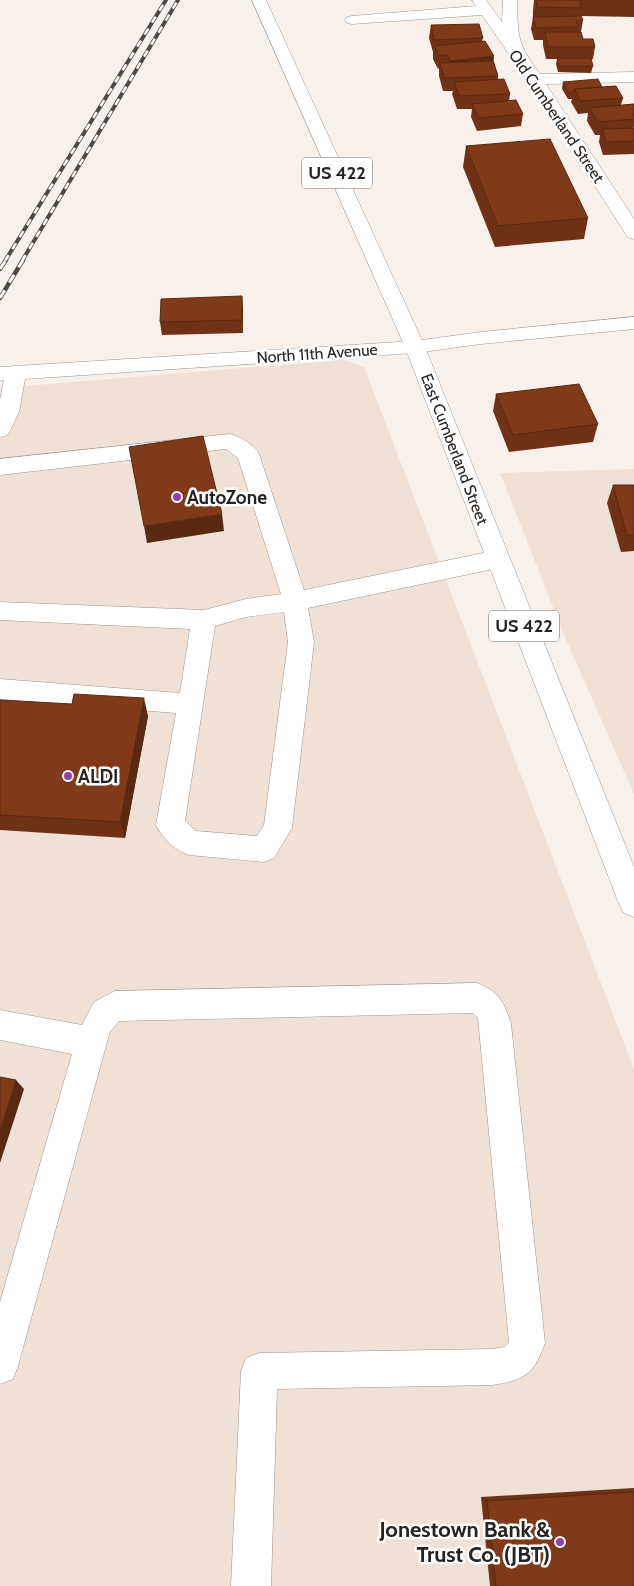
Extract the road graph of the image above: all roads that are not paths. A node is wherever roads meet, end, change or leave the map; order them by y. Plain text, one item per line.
1 (259, 0) edge
2 (510, 0) edge
3 (482, 5) edge
4 (352, 20) dead end
5 (514, 50) junction
6 (634, 76) edge
7 (535, 79) junction
8 (634, 232) edge
9 (634, 323) edge
10 (415, 347) junction
11 (8, 373) edge
12 (0, 430) edge
13 (0, 468) edge
14 (498, 559) junction
15 (295, 601) junction
16 (0, 611) edge
17 (204, 620) junction
18 (0, 689) edge
19 (191, 704) junction
20 (634, 904) edge
21 (0, 1025) edge
22 (91, 1042) junction
23 (0, 1366) edge
24 (251, 1586) edge

1 - 10 main road, East Cumberland Street / US 422
2 - 5 main road
3 - 4 main road
3 - 5 main road, Old Cumberland Street
5 - 7 main road, Old Cumberland Street
6 - 7 main road
7 - 8 main road, Old Cumberland Street
9 - 10 main road, North 11th Avenue
10 - 11 main road, North 11th Avenue
10 - 14 main road, East Cumberland Street / US 422
11 - 12 main road
13 - 15 main road
14 - 15 main road
14 - 20 main road, East Cumberland Street / US 422
15 - 17 main road
15 - 19 main road
16 - 17 main road
17 - 19 main road
18 - 19 main road
21 - 22 main road
22 - 23 main road
22 - 24 main road

